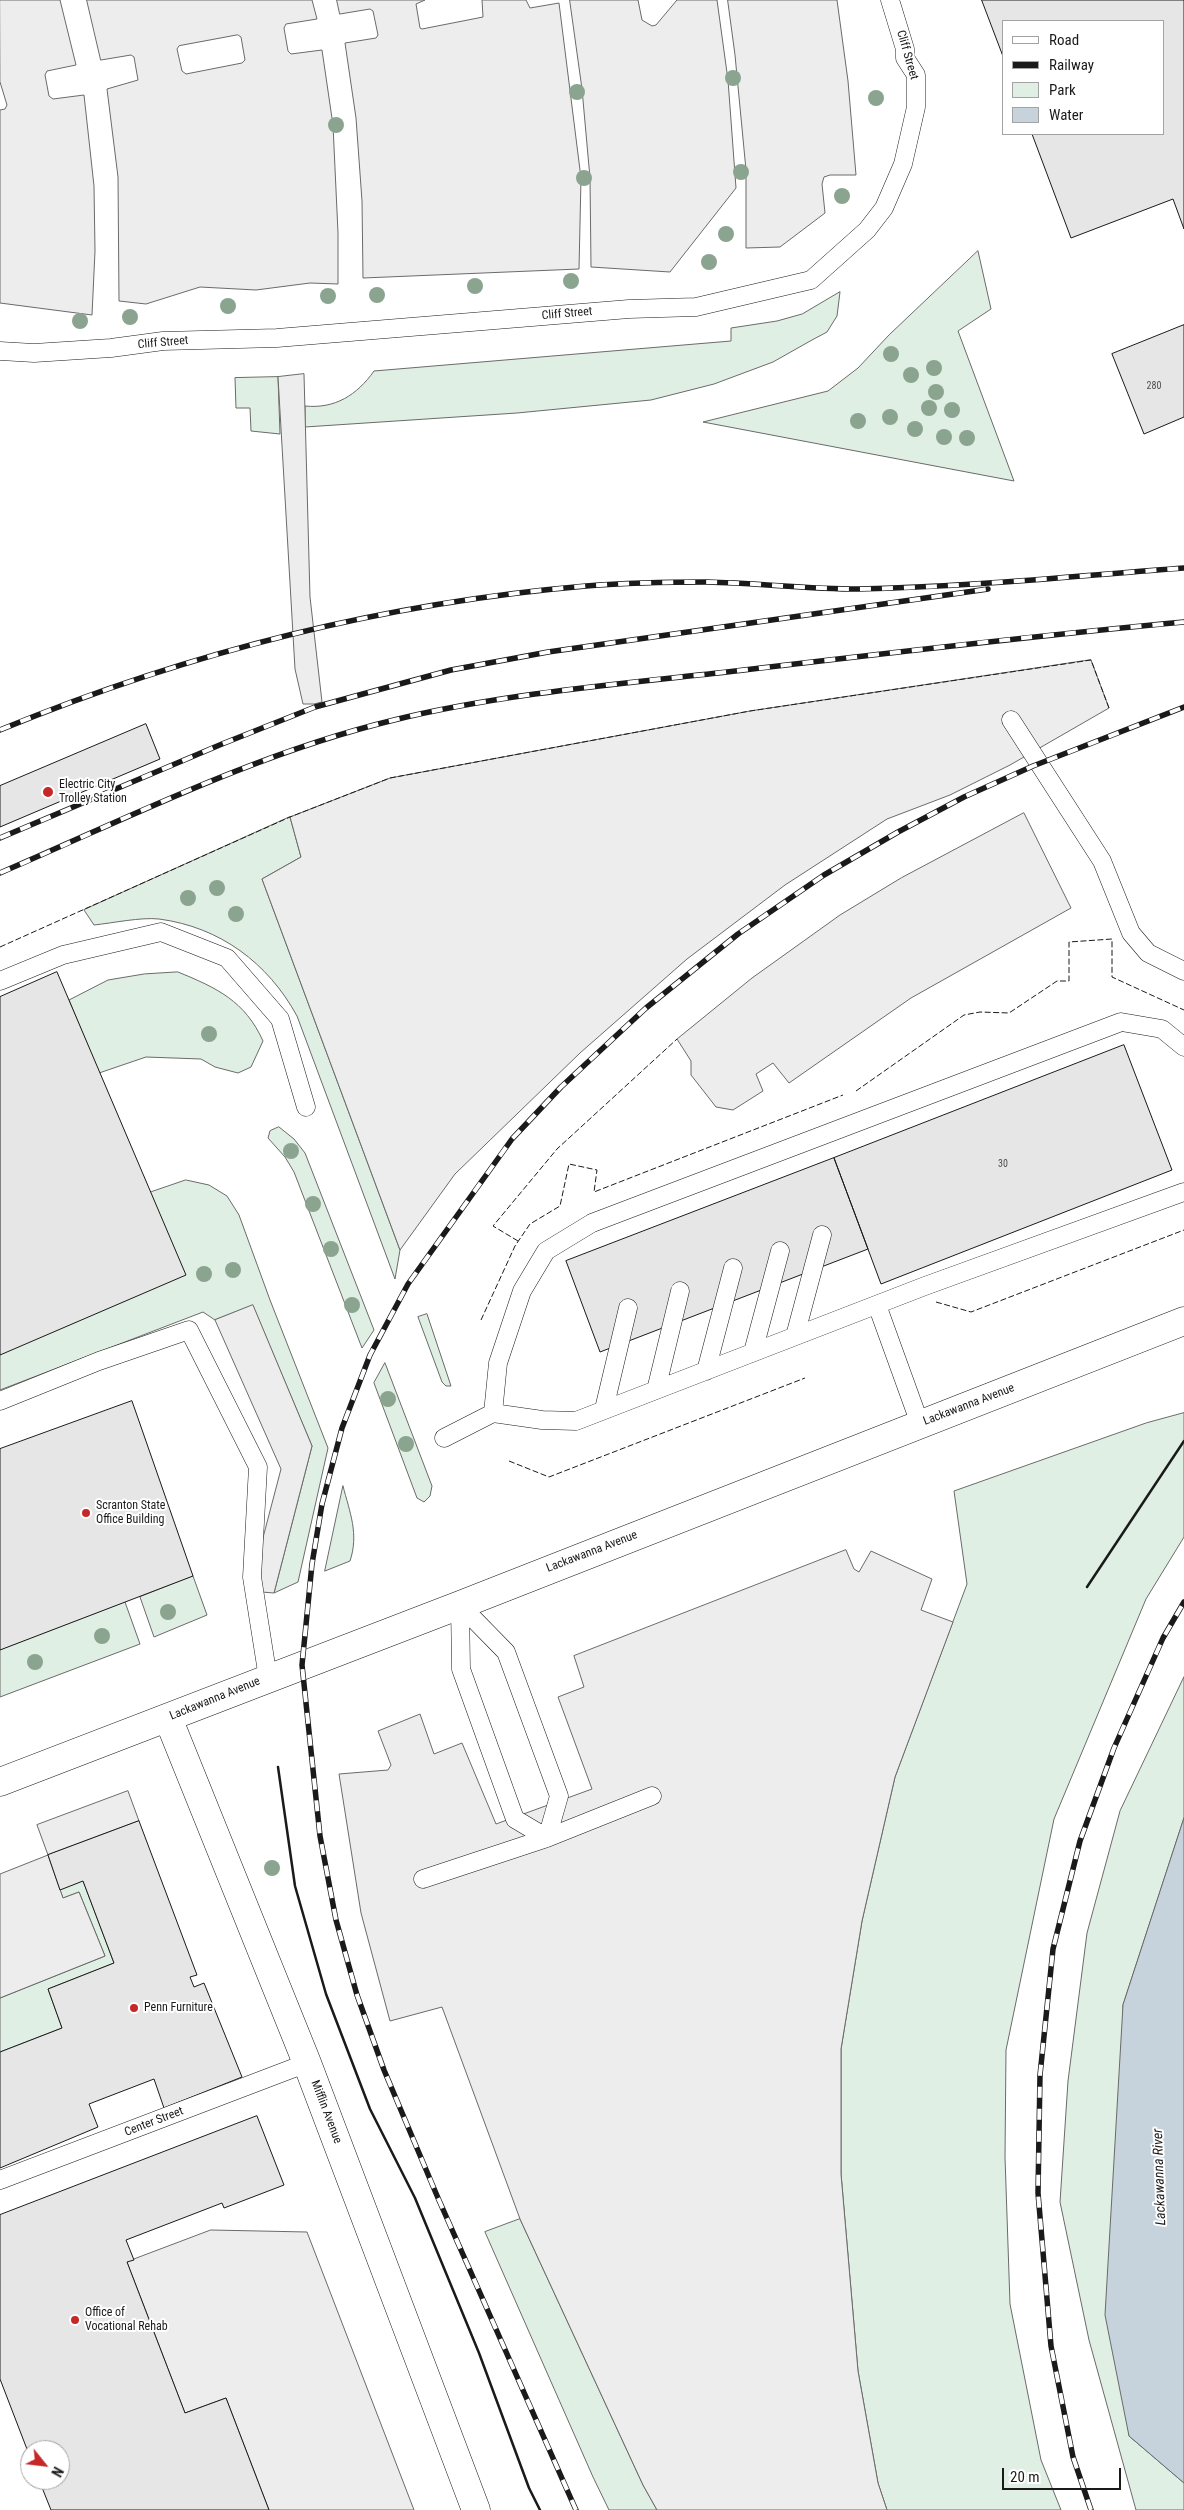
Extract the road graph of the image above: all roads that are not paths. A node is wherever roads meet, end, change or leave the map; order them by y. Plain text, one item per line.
1 (890, 0) edge
2 (0, 351) edge
3 (1011, 720) dead end
4 (1184, 971) edge
5 (0, 981) edge
6 (1184, 1046) edge
7 (306, 1107) dead end
8 (1184, 1192) edge
9 (822, 1235) dead end
10 (780, 1251) dead end
11 (733, 1268) dead end
12 (680, 1291) dead end
13 (877, 1305) junction
14 (628, 1308) dead end
15 (1184, 1321) edge
16 (795, 1336) junction
17 (754, 1352) junction
18 (706, 1371) junction
19 (656, 1390) junction
20 (0, 1401) edge
21 (604, 1409) junction
22 (494, 1413) junction
23 (920, 1424) junction
24 (444, 1438) dead end
25 (460, 1605) junction
26 (268, 1678) junction
27 (168, 1718) junction
28 (0, 1782) edge
29 (652, 1796) dead end
30 (547, 1838) junction
31 (423, 1879) dead end
32 (307, 2063) junction
33 (0, 2180) edge
34 (476, 2510) edge

1 - 2 lane, Cliff Street
3 - 4 lane
5 - 7 lane
6 - 22 lane
8 - 13 lane
9 - 16 lane
10 - 17 lane
11 - 18 lane
12 - 19 lane
13 - 16 lane
13 - 23 lane
14 - 21 lane
15 - 23 main road, Lackawanna Avenue
16 - 17 lane
17 - 18 lane
18 - 19 lane
19 - 21 lane
20 - 26 lane
21 - 22 lane
22 - 24 lane
23 - 25 main road, Lackawanna Avenue
25 - 26 main road, Lackawanna Avenue
25 - 30 lane
25 - 30 lane
26 - 27 main road, Lackawanna Avenue
27 - 28 main road, Lackawanna Avenue
27 - 32 main road, Mifflin Avenue
29 - 30 lane
30 - 31 lane
32 - 33 lane, Center Street
32 - 34 main road, Mifflin Avenue

